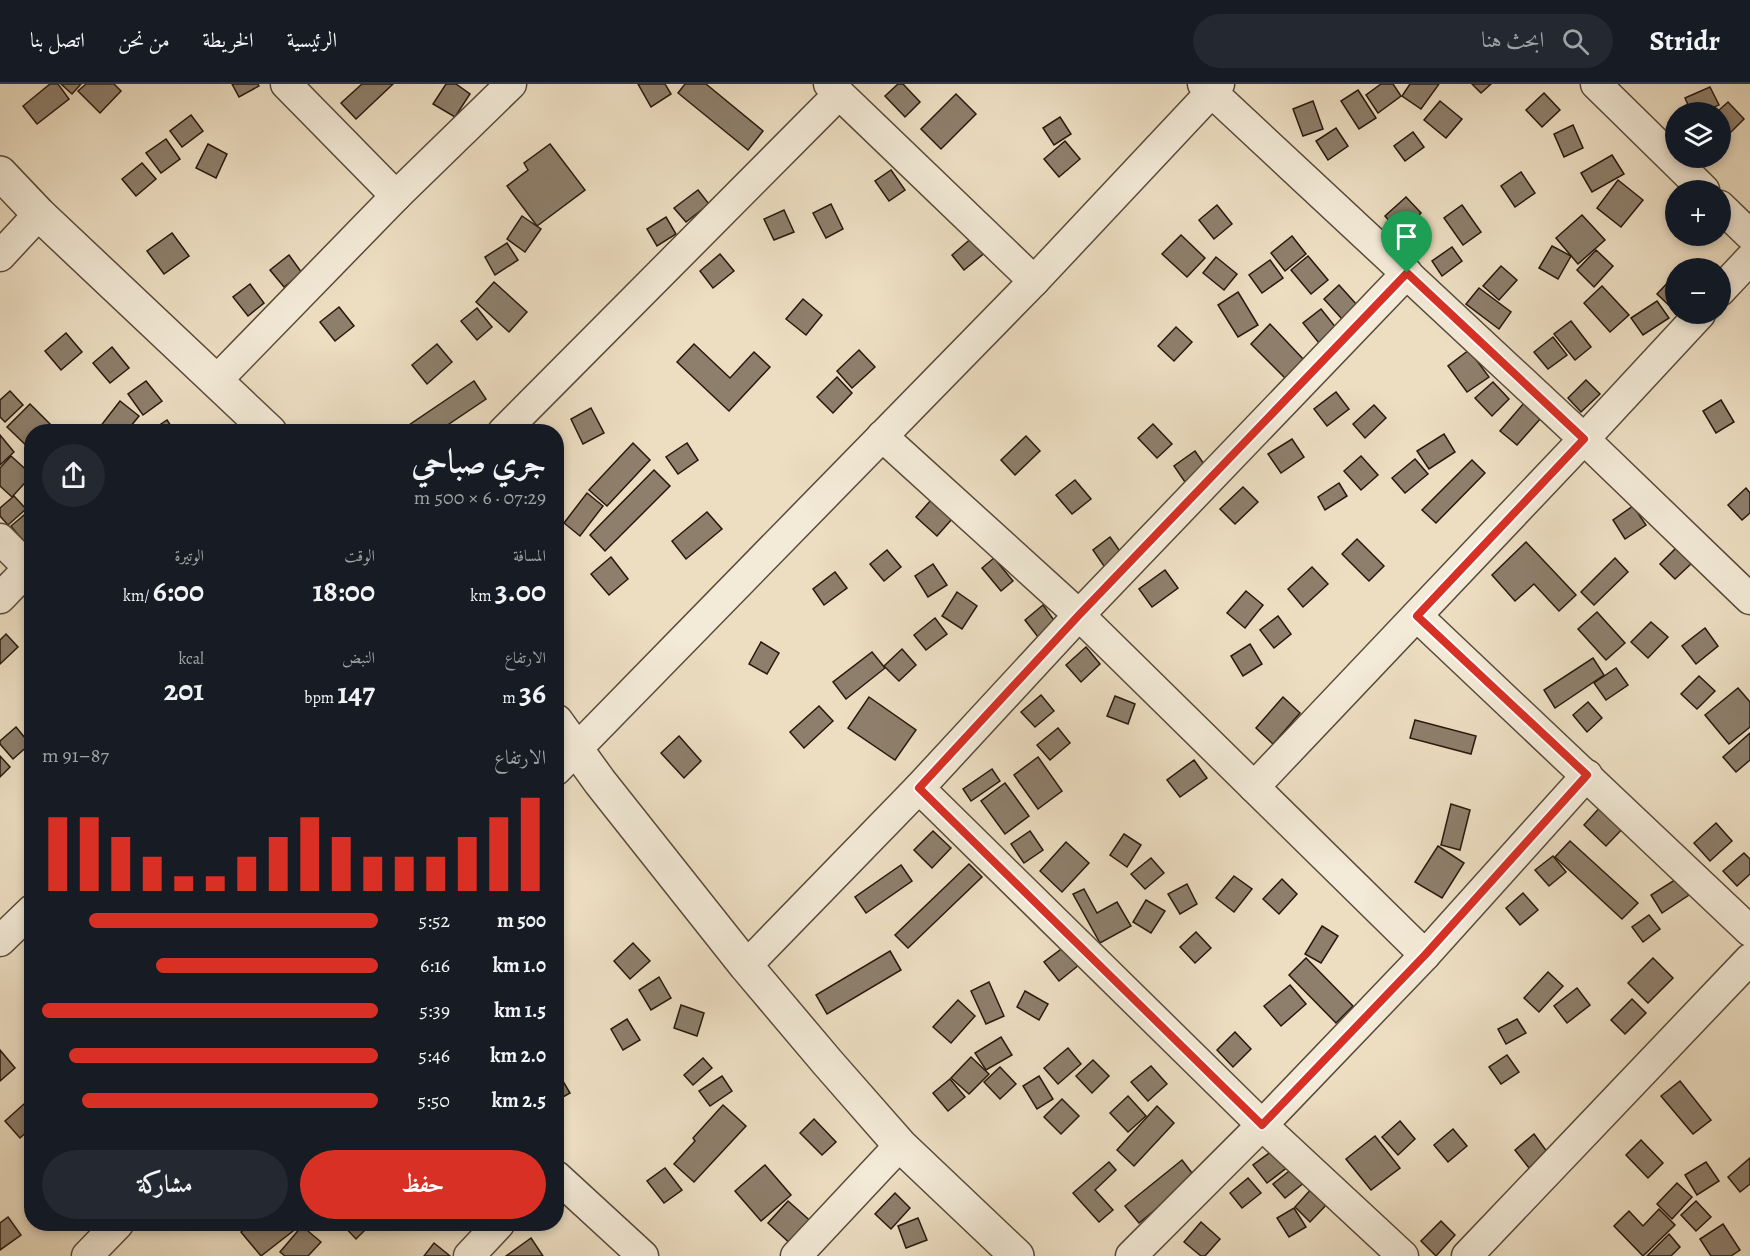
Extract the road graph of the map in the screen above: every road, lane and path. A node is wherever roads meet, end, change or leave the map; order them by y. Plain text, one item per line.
1 (286, 84) edge
2 (511, 84) edge
3 (1596, 84) edge
4 (1211, 87) edge
5 (834, 89) edge
6 (0, 173) edge
7 (1694, 180) edge
8 (396, 196) junction
9 (39, 214) junction
10 (1731, 217) edge
11 (1750, 236) edge
12 (0, 256) edge
13 (1750, 259) edge
14 (1407, 273) junction
15 (1731, 279) edge
16 (1034, 281) junction
17 (1691, 324) edge
18 (216, 381) junction
19 (262, 424) edge
20 (511, 424) edge
21 (882, 436) junction
22 (1584, 439) junction
23 (0, 539) edge
24 (24, 563) edge
25 (24, 575) edge
26 (0, 598) edge
27 (1750, 599) edge
28 (1079, 615) junction
29 (1417, 616) junction
30 (567, 760) edge
31 (1587, 775) junction
32 (1254, 787) junction
33 (919, 788) junction
34 (24, 917) edge
35 (1750, 931) edge
36 (0, 941) edge
37 (1425, 955) junction
38 (1750, 959) edge
39 (746, 966) junction
40 (1262, 1125) junction
41 (900, 1146) junction
42 (564, 1183) edge
43 (111, 1231) edge
44 (492, 1231) edge
45 (87, 1256) edge
46 (469, 1256) edge
47 (643, 1256) edge
48 (796, 1256) edge
49 (1017, 1256) edge
50 (1131, 1256) edge
51 (1403, 1256) edge
52 (1467, 1256) edge

1 - 8 street
2 - 8 street
3 - 7 street
4 - 14 street
4 - 16 street
5 - 16 street
5 - 20 street
6 - 9 street
8 - 18 street
9 - 12 street
9 - 18 street
10 - 11 street
13 - 15 street
14 - 22 street
14 - 28 street
16 - 21 street
17 - 22 street
18 - 19 street
21 - 28 street
21 - 30 street
22 - 27 street
22 - 29 street
23 - 24 street
25 - 26 street
28 - 32 street
28 - 33 street
29 - 31 street
29 - 32 street
30 - 39 street
31 - 35 street
31 - 37 street
32 - 37 street
33 - 39 street
33 - 40 street
34 - 36 street
37 - 40 street
38 - 52 street
39 - 41 street
40 - 50 street
40 - 51 street
41 - 48 street
41 - 49 street
42 - 47 street
43 - 45 street
44 - 46 street

